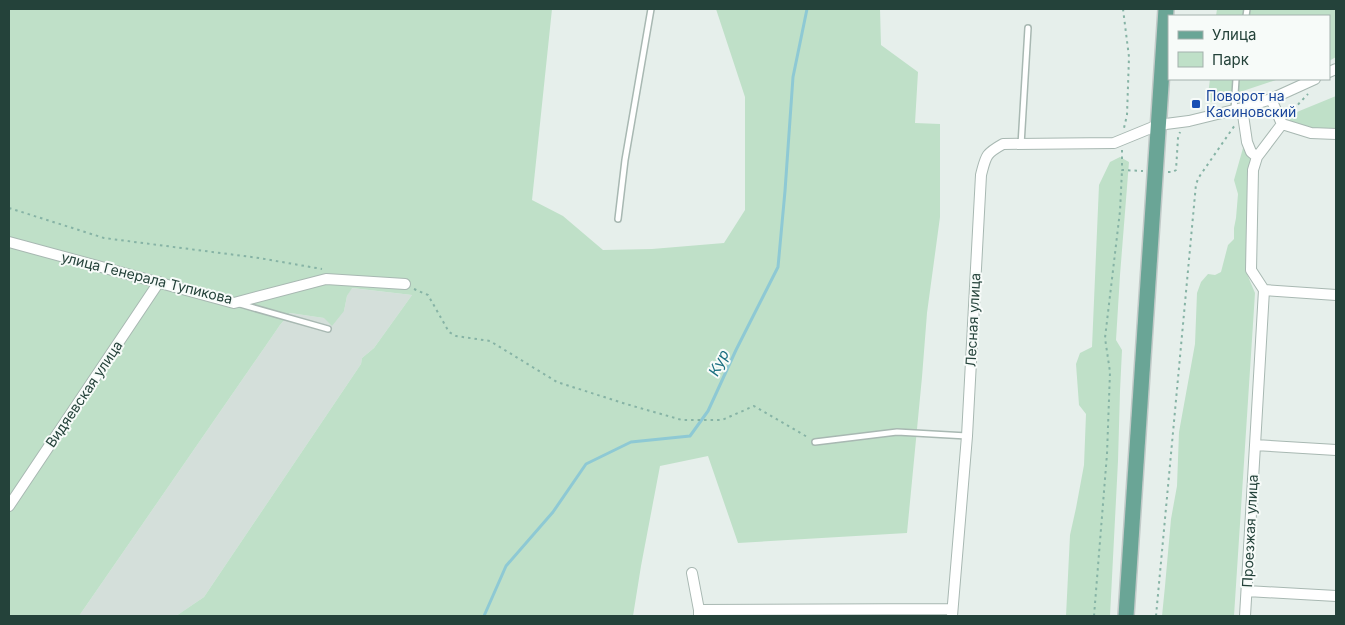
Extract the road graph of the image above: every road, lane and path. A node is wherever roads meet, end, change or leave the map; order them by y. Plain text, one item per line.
1 (651, 9) edge
2 (1122, 9) edge
3 (1166, 9) edge
4 (1028, 28) dead end
5 (1236, 80) edge
6 (1313, 80) edge
7 (1309, 92) dead end
8 (1271, 99) junction
9 (1240, 110) junction
10 (1282, 124) junction
11 (1158, 125) junction
12 (1184, 130) dead end
13 (1336, 134) edge
14 (1118, 141) junction
15 (1021, 145) junction
16 (1257, 157) junction
17 (1122, 170) junction
18 (1155, 172) junction
19 (9, 208) edge
20 (618, 219) dead end
21 (9, 242) edge
22 (327, 270) dead end
23 (159, 282) junction
24 (405, 284) joint
25 (1264, 290) junction
26 (1336, 295) edge
27 (234, 303) junction
28 (328, 329) dead end
29 (966, 436) junction
30 (815, 442) joint
31 (1255, 445) junction
32 (1336, 450) edge
33 (9, 506) edge
34 (692, 573) dead end
35 (1247, 591) junction
36 (1336, 596) edge
37 (699, 613) edge
38 (952, 613) edge
39 (1094, 616) edge
40 (1126, 616) edge
41 (1156, 616) edge
42 (1245, 616) edge

1 - 20 lane
2 - 14 path
3 - 11 main road
4 - 15 lane
5 - 9 lane
6 - 8 street
7 - 10 path
8 - 9 street
8 - 10 street
9 - 11 street
9 - 16 street
9 - 41 path
10 - 13 street
10 - 16 street
11 - 14 street
11 - 18 main road
12 - 18 path
14 - 15 street, Лесная улица
14 - 17 path
15 - 29 street, Лесная улица
16 - 25 street
17 - 18 path
17 - 39 path
18 - 40 main road
19 - 22 path
21 - 23 street, улица Генерала Тупикова
23 - 27 street, улица Генерала Тупикова
23 - 33 street, Видяевская улица
24 - 27 street, улица Генерала Тупикова
24 - 30 path
25 - 26 street
25 - 31 street, Проезжая улица
27 - 28 lane
29 - 30 lane
29 - 38 street, Лесная улица
31 - 32 street
31 - 35 street, Проезжая улица
34 - 37 street
35 - 36 street
35 - 42 street, Проезжая улица
37 - 38 street

